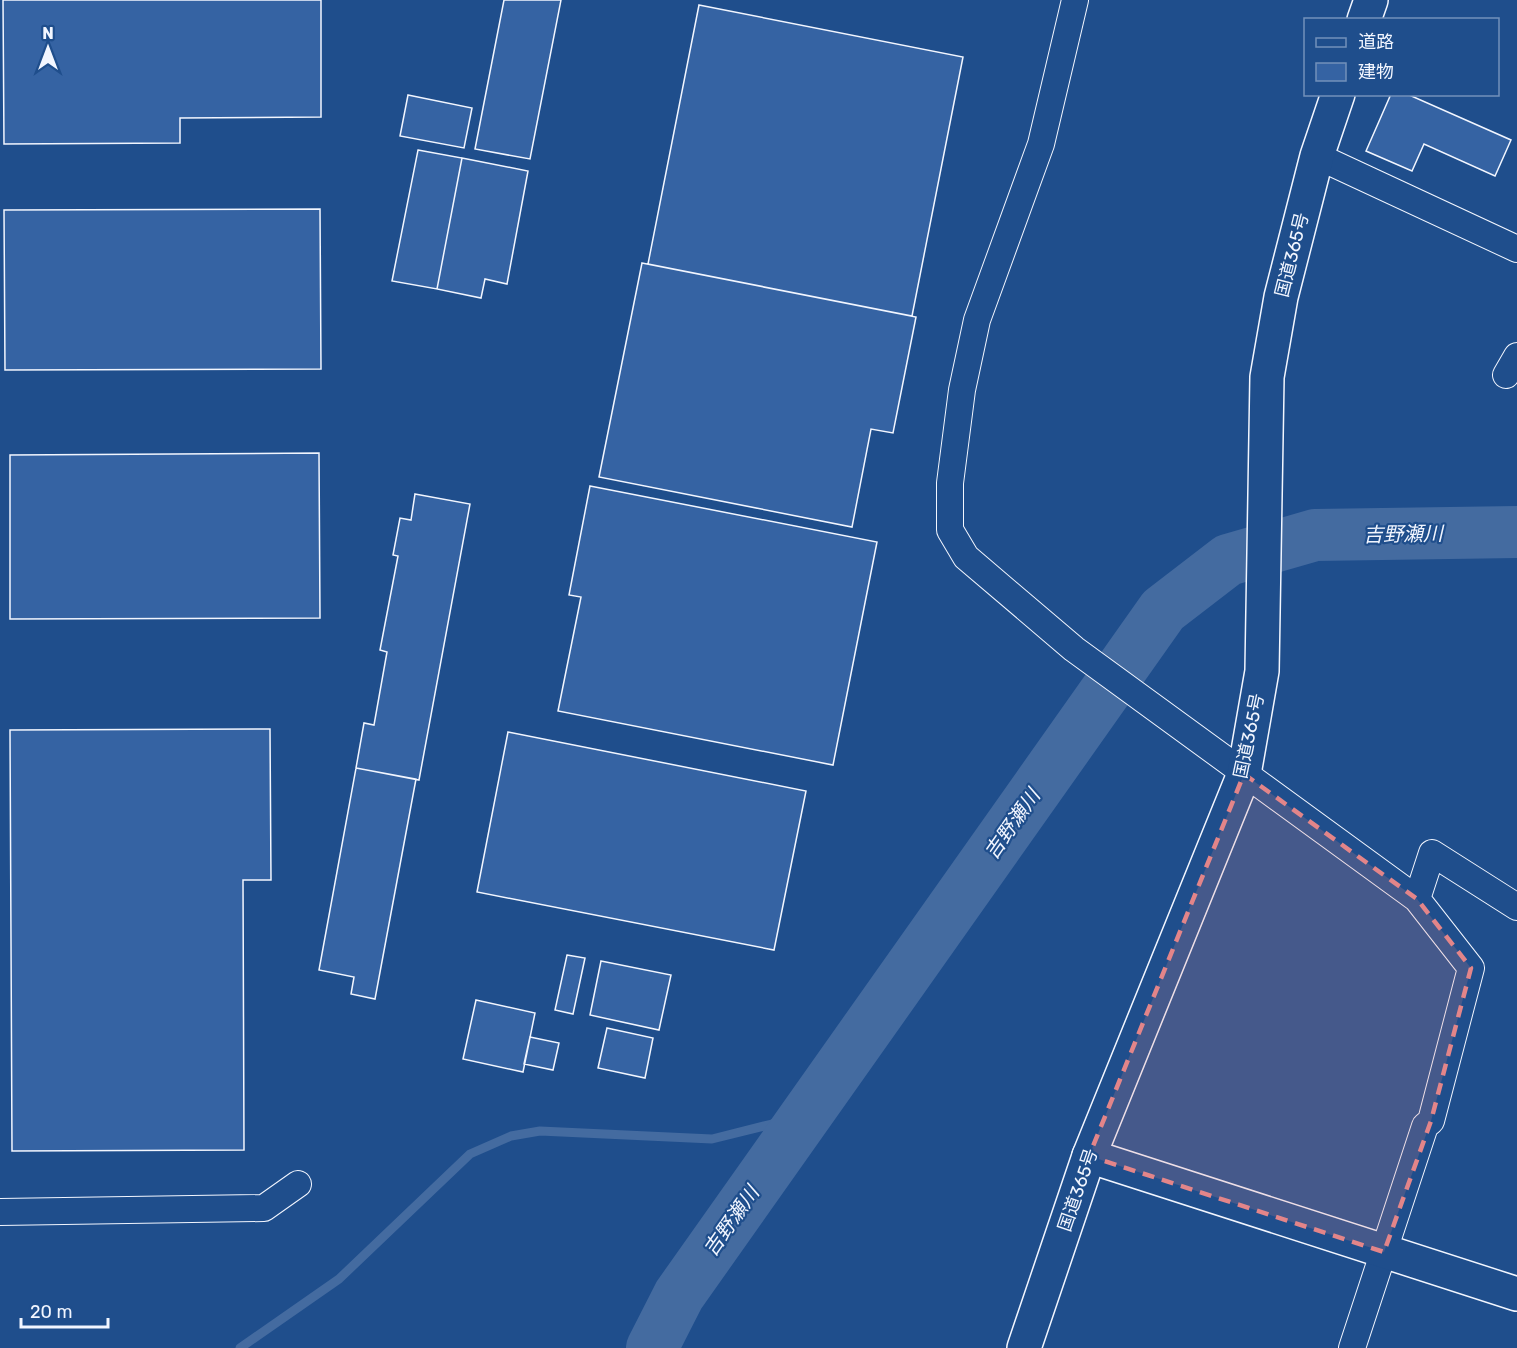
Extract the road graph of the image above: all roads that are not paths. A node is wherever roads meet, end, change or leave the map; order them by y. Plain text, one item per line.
1 (1075, 0) edge
2 (1371, 0) edge
3 (1365, 18) edge
4 (1337, 96) edge
5 (1317, 156) junction
6 (1517, 249) edge
7 (1244, 774) junction
8 (1417, 898) junction
9 (1517, 907) edge
10 (1089, 1156) junction
11 (297, 1184) dead end
12 (0, 1212) edge
13 (1384, 1252) junction
14 (1517, 1293) edge
15 (1024, 1348) edge
16 (1352, 1348) edge

1 - 7 street
2 - 3 main road
4 - 5 main road, 国道365号
5 - 6 street
5 - 7 main road, 国道365号
7 - 8 street
7 - 10 main road, 国道365号
8 - 9 street
8 - 13 street
10 - 13 main road
10 - 15 main road, 国道365号
11 - 12 street
13 - 14 main road
13 - 16 street

